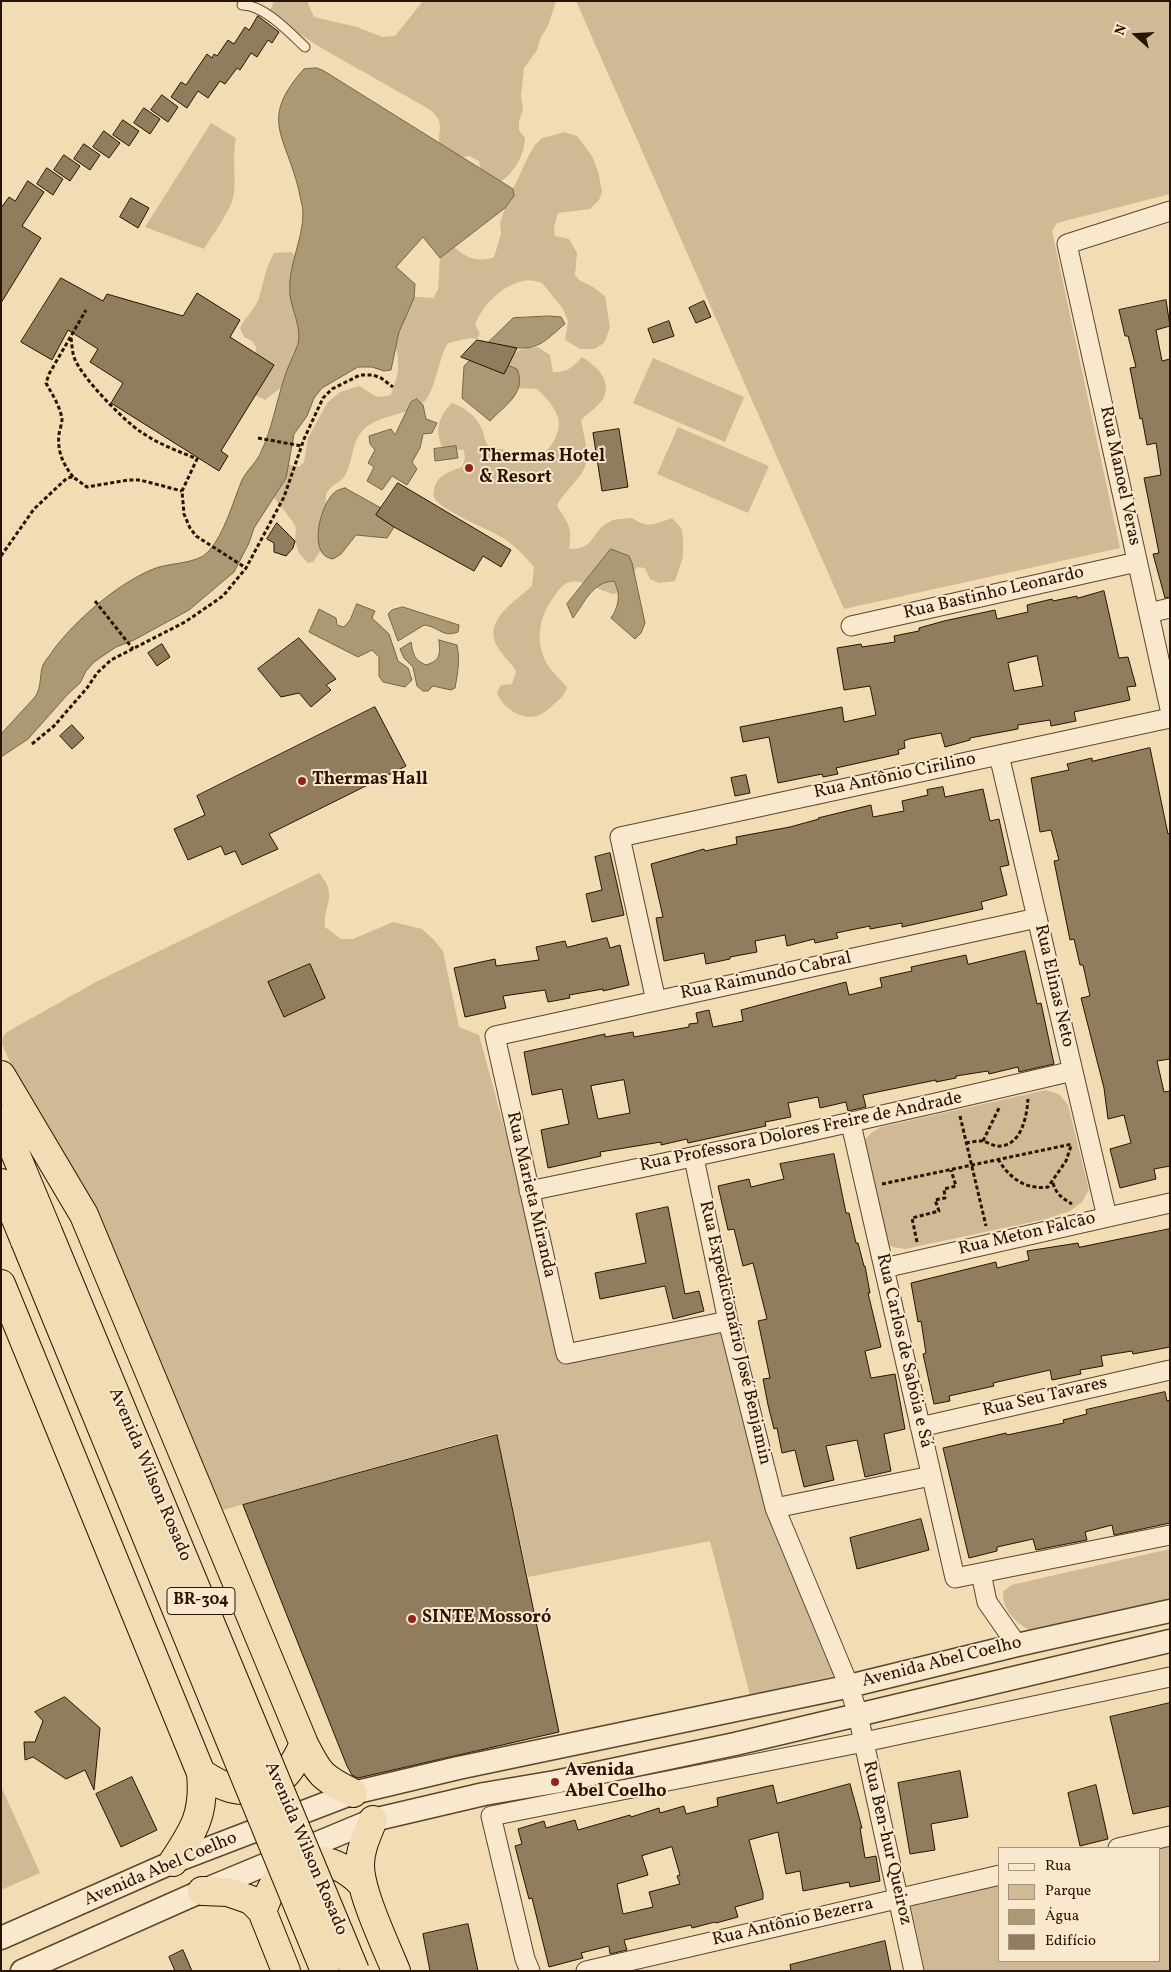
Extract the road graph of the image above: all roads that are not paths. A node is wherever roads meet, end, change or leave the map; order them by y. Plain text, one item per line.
1 (242, 5) dead end
2 (305, 46) dead end
3 (1170, 211) edge
4 (1137, 562) junction
5 (1170, 608) edge
6 (1149, 613) junction
7 (851, 626) dead end
8 (1170, 709) edge
9 (1170, 718) edge
10 (999, 755) junction
11 (1037, 918) junction
12 (656, 1001) junction
13 (495, 1036) joint
14 (1073, 1071) junction
15 (1, 1075) edge
16 (1, 1119) edge
17 (851, 1124) junction
18 (694, 1158) junction
19 (1, 1184) edge
20 (529, 1191) junction
21 (1170, 1203) edge
22 (1107, 1217) junction
23 (36, 1237) junction
24 (884, 1268) junction
25 (1, 1284) edge
26 (728, 1321) junction
27 (1170, 1370) edge
28 (920, 1427) junction
29 (931, 1476) junction
30 (775, 1508) junction
31 (1170, 1535) edge
32 (981, 1573) junction
33 (1166, 1612) edge
34 (1137, 1618) junction
35 (1168, 1642) edge
36 (1017, 1645) junction
37 (1138, 1649) junction
38 (1170, 1677) edge
39 (849, 1686) junction
40 (730, 1711) junction
41 (858, 1715) junction
42 (696, 1718) junction
43 (864, 1742) junction
44 (304, 1744) junction
45 (735, 1744) junction
46 (698, 1751) junction
47 (202, 1773) junction
48 (353, 1793) junction
49 (373, 1820) junction
50 (1170, 1836) edge
51 (1122, 1847) edge
52 (173, 1862) junction
53 (998, 1875) edge
54 (363, 1885) junction
55 (202, 1891) junction
56 (899, 1898) junction
57 (66, 1911) junction
58 (262, 1911) junction
59 (1, 1938) edge
60 (83, 1943) junction
61 (22, 1971) edge
62 (286, 1971) edge
63 (325, 1971) edge
64 (355, 1971) edge
65 (396, 1971) edge
66 (530, 1971) edge
67 (586, 1971) edge
68 (914, 1971) edge

1 - 2 lane
3 - 4 street, Rua Manoel Veras
4 - 6 street, Rua Manoel Veras
4 - 7 street, Rua Bastinho Leonardo
5 - 6 street
6 - 8 street, Rua Manoel Veras
9 - 10 street, Rua Antônio Cirilino
10 - 11 street, Rua Elinas Neto
10 - 12 street, Rua Antônio Cirilino
11 - 12 street, Rua Raimundo Cabral
11 - 14 street, Rua Elinas Neto
12 - 13 street, Rua Raimundo Cabral
13 - 20 street, Rua Marieta Miranda
14 - 17 street, Rua Professora Dolores Freire de Andrade
14 - 22 street, Rua Elinas Neto
15 - 44 highway
16 - 23 highway, Avenida Wilson Rosado / BR-304
17 - 18 street, Rua Professora Dolores Freire de Andrade
17 - 24 street, Rua Carlos de Sabóia e Sá
18 - 20 street, Rua Professora Dolores Freire de Andrade
18 - 26 street, Rua Expedicionário José Benjamin
19 - 23 highway, Avenida Wilson Rosado / BR-304
20 - 26 street, Rua Marieta Miranda
21 - 22 street, Rua Meton Falcão
22 - 24 street, Rua Meton Falcão
23 - 63 highway, Avenida Wilson Rosado / BR-304, bridge
23 - 64 highway, Avenida Wilson Rosado / BR-304, bridge
24 - 28 street, Rua Carlos de Sabóia e Sá
25 - 47 highway
26 - 30 street, Rua Expedicionário José Benjamin
27 - 28 street, Rua Seu Tavares
28 - 29 street, Rua Carlos de Sabóia e Sá
29 - 30 street
29 - 32 street, Rua Carlos de Sabóia e Sá
30 - 39 street, Rua Expedicionário José Benjamin
31 - 32 street
32 - 36 street
33 - 34 street, Avenida Abel Coelho
33 - 35 street
34 - 36 street, Avenida Abel Coelho
34 - 37 street
35 - 37 street, Avenida Abel Coelho
36 - 39 street, Avenida Abel Coelho
37 - 41 street, Avenida Abel Coelho
38 - 43 street
39 - 40 street, Avenida Abel Coelho
39 - 41 street, Rua Ben-hur Queiroz
40 - 42 street, Avenida Abel Coelho
40 - 45 street
41 - 43 street, Rua Ben-hur Queiroz
41 - 45 street, Avenida Abel Coelho
42 - 46 street
42 - 48 street, Avenida Abel Coelho
43 - 56 street, Rua Ben-hur Queiroz
43 - 66 street
44 - 47 highway
44 - 48 highway
45 - 46 street, Avenida Abel Coelho
46 - 49 street, Avenida Abel Coelho
47 - 52 highway
48 - 52 street, Avenida Abel Coelho
49 - 54 highway
49 - 55 street, Avenida Abel Coelho
50 - 51 street
52 - 57 street, Avenida Abel Coelho
53 - 56 street, Rua Antônio Bezerra
54 - 58 highway
54 - 65 highway
55 - 58 highway
55 - 60 street, Avenida Abel Coelho
56 - 67 street, Rua Antônio Bezerra
56 - 68 street, Rua Ben-hur Queiroz
57 - 59 street, Avenida Abel Coelho
57 - 60 street
58 - 62 highway
60 - 61 street, Avenida Abel Coelho

